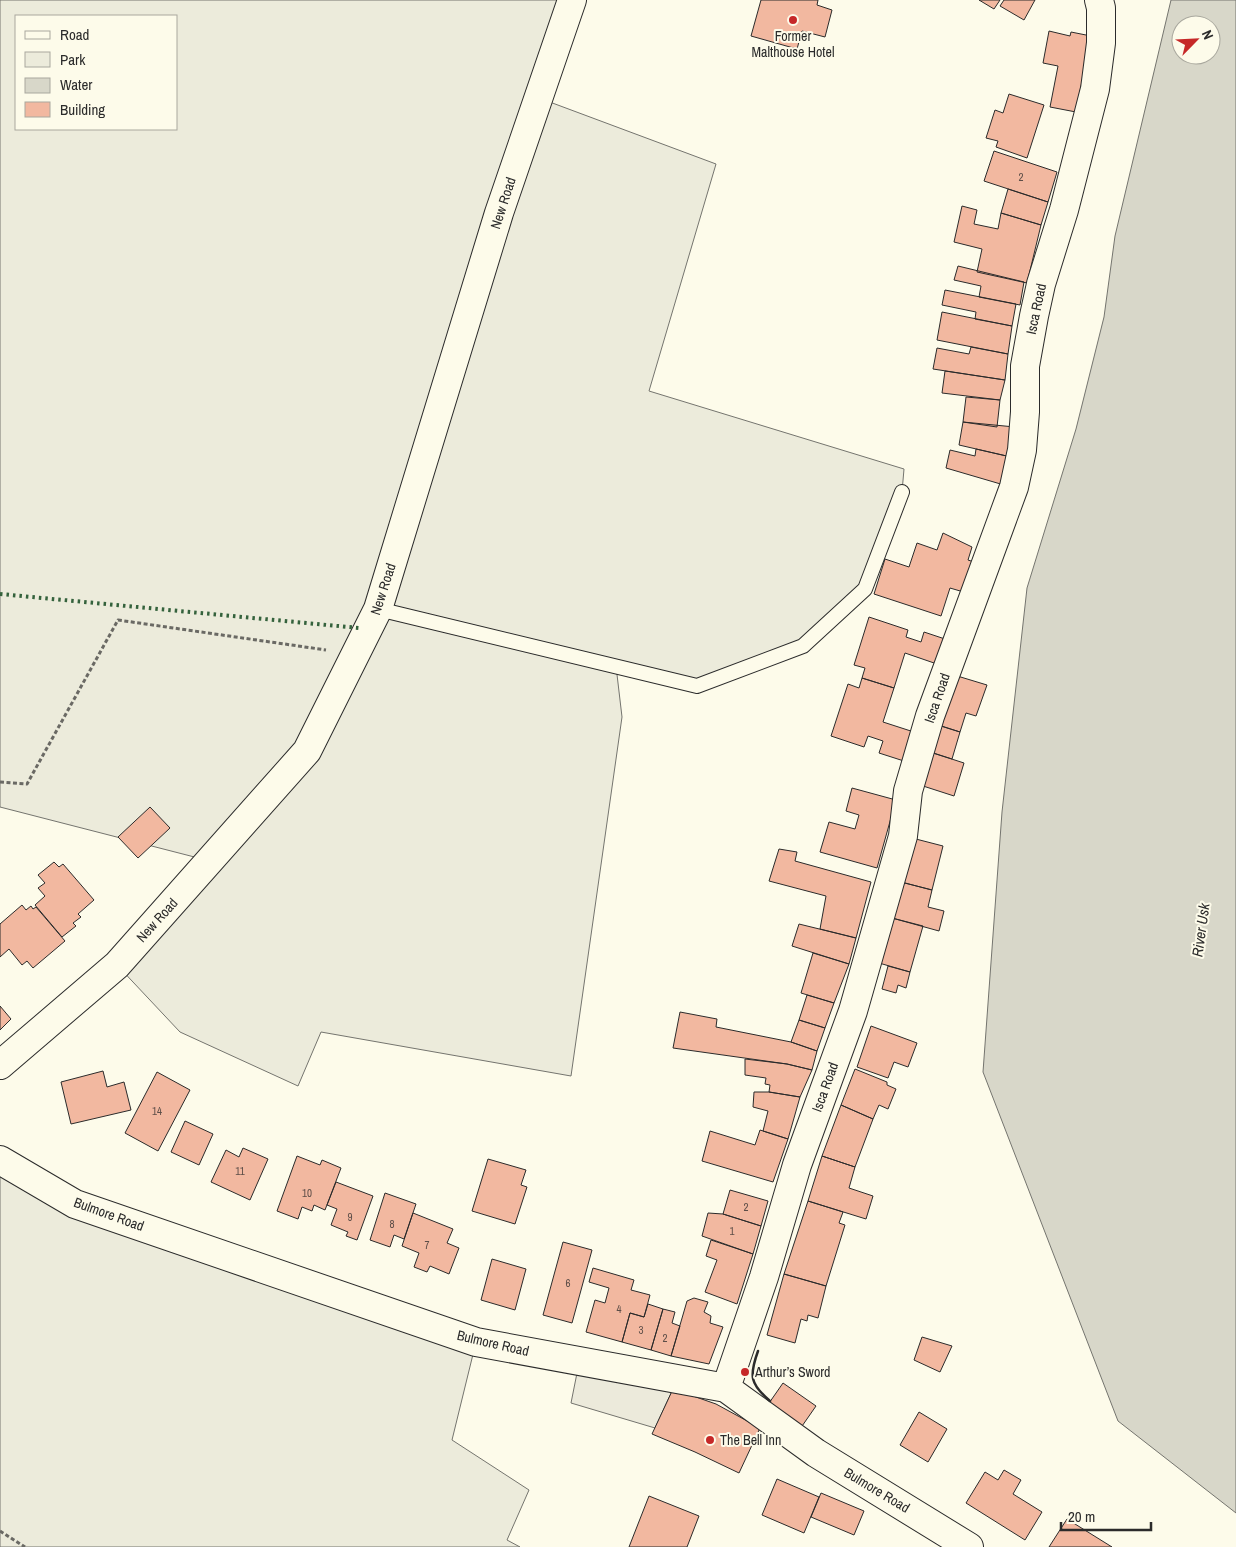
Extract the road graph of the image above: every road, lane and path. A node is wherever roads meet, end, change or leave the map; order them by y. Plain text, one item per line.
1 (572, 0) edge
2 (1099, 0) edge
3 (902, 492) dead end
4 (378, 609) junction
5 (356, 654) junction
6 (0, 782) edge
7 (0, 1066) edge
8 (0, 1160) edge
9 (726, 1388) junction
10 (0, 1531) edge
11 (25, 1547) edge
12 (969, 1547) edge

1 - 4 street, New Road
2 - 9 street, Isca Road
3 - 4 lane
4 - 5 street, New Road
5 - 6 path
5 - 7 street, New Road
8 - 9 street, Bulmore Road
9 - 12 street, Bulmore Road
10 - 11 path

